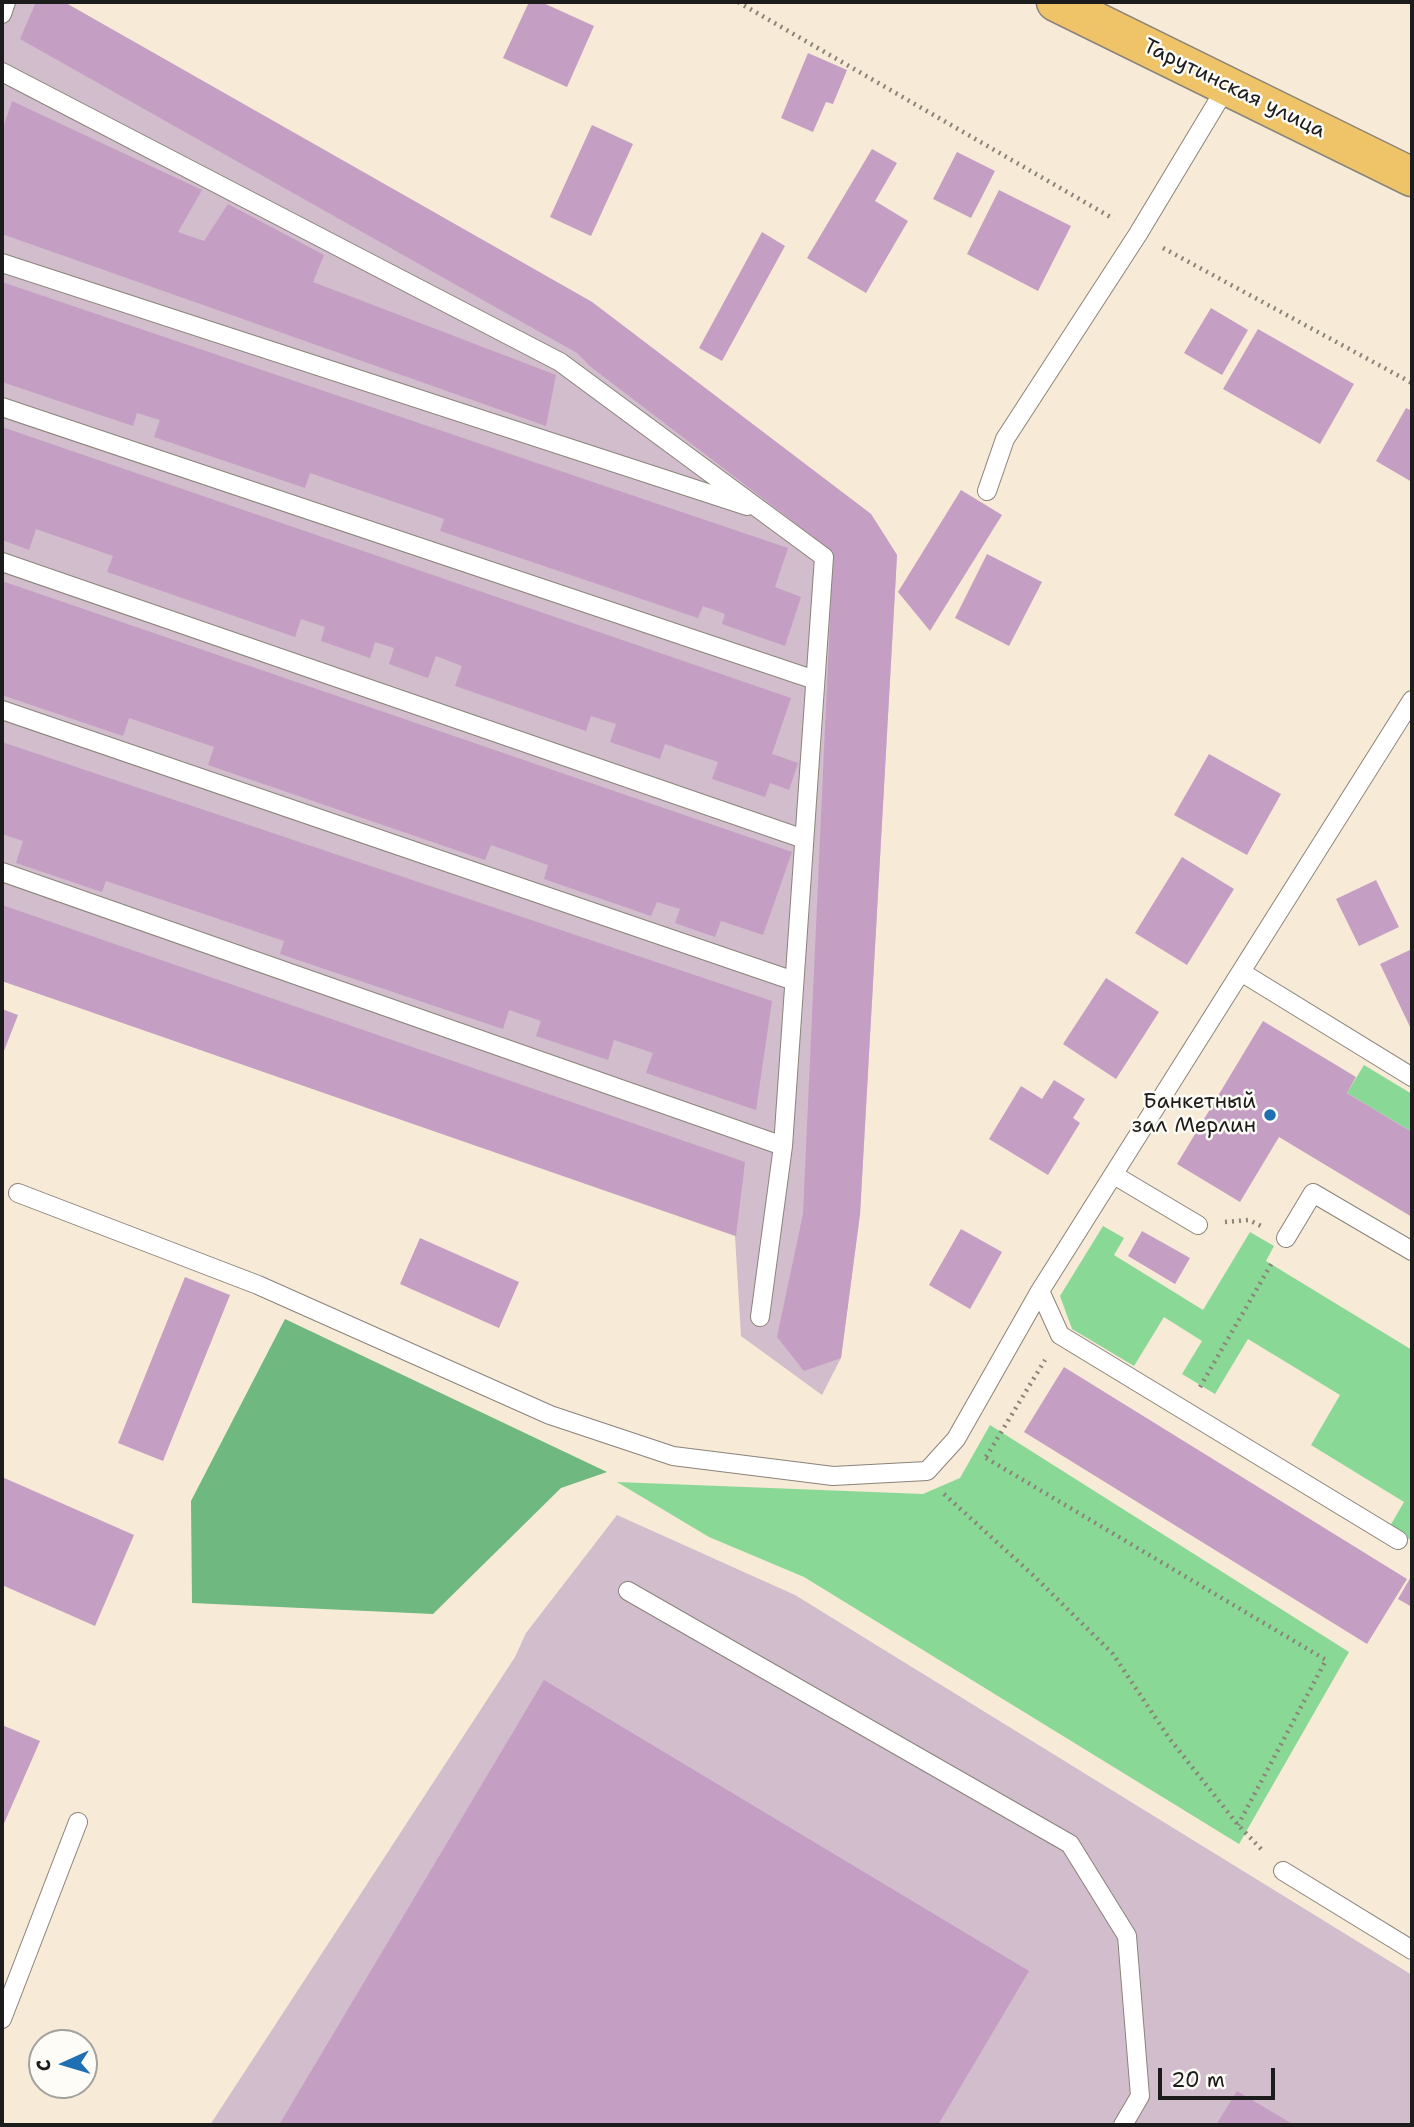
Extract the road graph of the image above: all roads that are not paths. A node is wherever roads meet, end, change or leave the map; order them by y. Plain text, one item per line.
1 (6, 2) edge
2 (1056, 2) edge
3 (2, 14) edge
4 (2, 72) edge
5 (1227, 86) junction
6 (1412, 177) edge
7 (2, 263) edge
8 (2, 407) edge
9 (988, 491) dead end
10 (761, 511) junction
11 (2, 562) edge
12 (815, 680) junction
13 (1412, 701) edge
14 (2, 710) edge
15 (804, 839) junction
16 (2, 872) edge
17 (1241, 972) junction
18 (794, 981) junction
19 (1412, 1077) edge
20 (783, 1146) junction
21 (1114, 1175) junction
22 (18, 1193) dead end
23 (1198, 1225) road end
24 (1286, 1238) road end
25 (1412, 1251) edge
26 (1040, 1292) junction
27 (760, 1318) dead end
28 (1398, 1541) dead end
29 (628, 1591) dead end
30 (78, 1822) dead end
31 (1283, 1871) road end
32 (1412, 1950) edge
33 (2, 2020) edge
34 (1123, 2125) edge

1 - 3 lane
2 - 5 main road, Тарутинская улица
4 - 10 lane
5 - 6 main road, Тарутинская улица
5 - 9 lane
7 - 10 lane
8 - 12 lane
10 - 12 lane
11 - 15 lane
12 - 15 lane
13 - 17 lane
14 - 18 lane
15 - 18 lane
16 - 20 lane
17 - 19 lane
17 - 21 lane
18 - 20 lane
20 - 27 lane
21 - 23 lane
21 - 26 lane
22 - 26 lane
24 - 25 lane
26 - 28 lane
29 - 34 lane
30 - 33 lane
31 - 32 lane

